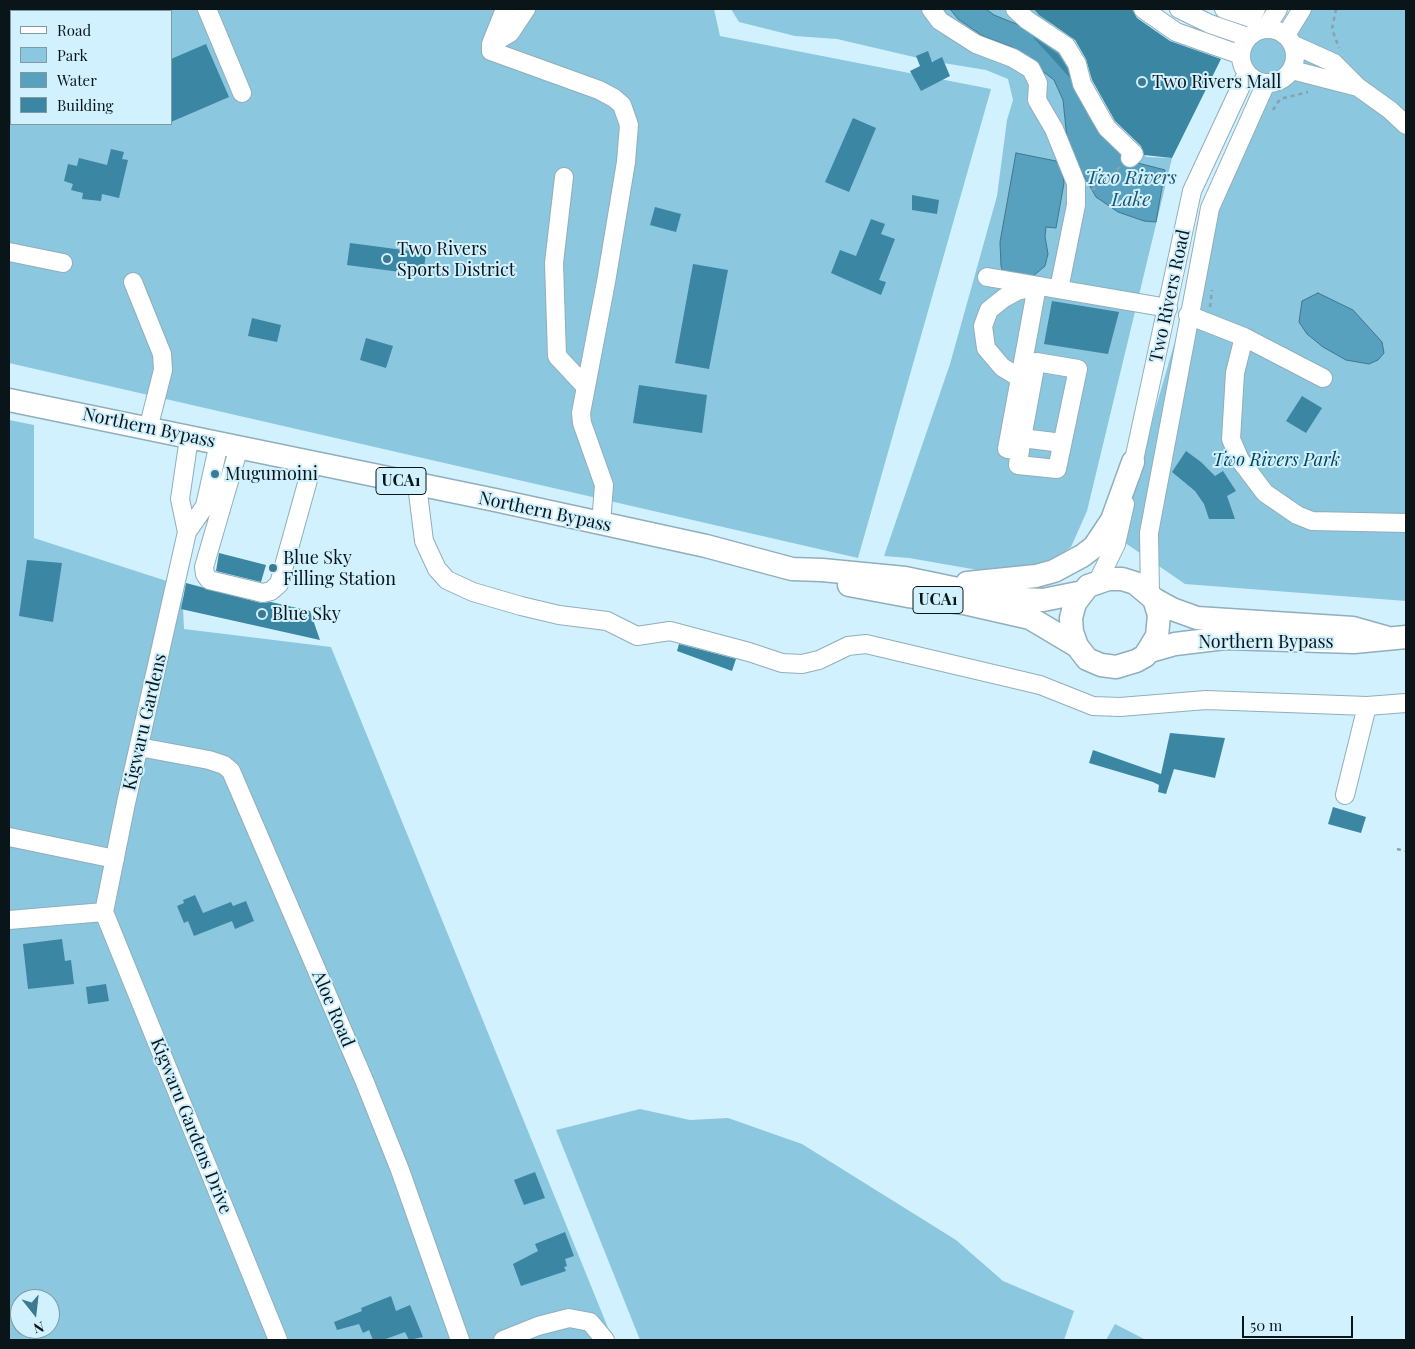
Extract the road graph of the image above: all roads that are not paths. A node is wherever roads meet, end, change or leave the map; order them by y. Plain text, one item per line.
1 (207, 9) edge
2 (505, 9) edge
3 (526, 9) edge
4 (930, 9) edge
5 (1015, 9) edge
6 (1143, 9) edge
7 (1179, 9) edge
8 (1224, 9) edge
9 (1256, 9) edge
10 (1278, 9) edge
11 (1302, 9) edge
12 (1265, 28) junction
13 (1248, 37) junction
14 (1290, 40) junction
15 (491, 44) junction
16 (1240, 55) junction
17 (1292, 70) junction
18 (1246, 73) junction
19 (1266, 83) junction
20 (1358, 88) junction
21 (242, 93) dead end
22 (1406, 125) edge
23 (1130, 158) road end
24 (564, 177) dead end
25 (1092, 190) road end
26 (1075, 208) junction
27 (9, 252) edge
28 (63, 263) dead end
29 (987, 277) dead end
30 (133, 282) dead end
31 (1037, 286) junction
32 (1060, 289) junction
33 (1167, 312) junction
34 (1188, 317) junction
35 (1244, 337) junction
36 (1020, 378) junction
37 (1323, 378) dead end
38 (585, 386) junction
39 (9, 400) edge
40 (148, 429) junction
41 (189, 438) junction
42 (1062, 443) junction
43 (1021, 444) junction
44 (229, 445) junction
45 (313, 462) junction
46 (1133, 462) junction
47 (417, 485) junction
48 (1126, 499) junction
49 (1155, 502) junction
50 (1406, 523) edge
51 (602, 524) junction
52 (187, 532) junction
53 (792, 569) junction
54 (943, 585) junction
55 (1090, 586) junction
56 (1152, 597) junction
57 (1396, 637) edge
58 (1077, 646) junction
59 (1147, 652) junction
60 (1406, 703) edge
61 (1367, 706) junction
62 (139, 747) junction
63 (1345, 795) dead end
64 (9, 836) edge
65 (115, 859) junction
66 (104, 912) junction
67 (9, 920) edge
68 (278, 1340) edge
69 (460, 1340) edge
70 (503, 1340) edge
71 (605, 1340) edge

1 - 21 street
2 - 15 street
3 - 15 street
4 - 26 street
5 - 23 street
6 - 16 street
7 - 13 street
8 - 9 street
10 - 12 street
11 - 14 street
12 - 13 street
12 - 14 street
13 - 16 street
14 - 17 street
14 - 20 street
15 - 38 street
16 - 18 street
17 - 19 street
17 - 20 street
18 - 19 street
18 - 33 street, Two Rivers Road
19 - 34 street, Two Rivers Road
20 - 22 street
24 - 38 street
25 - 26 street
26 - 32 street
27 - 28 street
29 - 31 street
30 - 40 street
31 - 32 street
31 - 36 street
31 - 36 street
32 - 33 street
33 - 34 street
33 - 46 street, Two Rivers Road
34 - 35 street
34 - 49 street, Two Rivers Road
35 - 37 street
35 - 50 street
36 - 43 street
38 - 51 street
39 - 40 main road, Northern Bypass / UCA1
40 - 41 main road, Northern Bypass / UCA1
41 - 44 main road, Northern Bypass / UCA1
41 - 52 street, Kigwaru Gardens
42 - 43 street
42 - 43 street
42 - 43 street
44 - 45 main road, Northern Bypass / UCA1
44 - 45 street
44 - 52 street, Kigwaru Gardens
45 - 47 main road, Northern Bypass / UCA1
46 - 48 street, Two Rivers Road
46 - 54 main road
47 - 51 main road, Northern Bypass / UCA1
47 - 61 street
48 - 49 street
48 - 55 street, Two Rivers Road
49 - 56 street, Two Rivers Road
51 - 53 main road, Northern Bypass / UCA1
52 - 62 street, Kigwaru Gardens
53 - 54 main road, Northern Bypass / UCA1
53 - 58 main road, UCA1
54 - 55 main road, Northern Bypass / UCA1
55 - 56 main road, Northern Bypass
55 - 58 main road
56 - 57 main road, Northern Bypass
56 - 59 main road
57 - 59 main road, Northern Bypass
58 - 59 main road, Northern Bypass
60 - 61 street
61 - 63 street
62 - 65 street, Kigwaru Gardens
62 - 69 street, Aloe Road
64 - 65 street
65 - 66 street, Kigwaru Gardens
66 - 67 street
66 - 68 street, Kigwaru Gardens Drive
70 - 71 street

